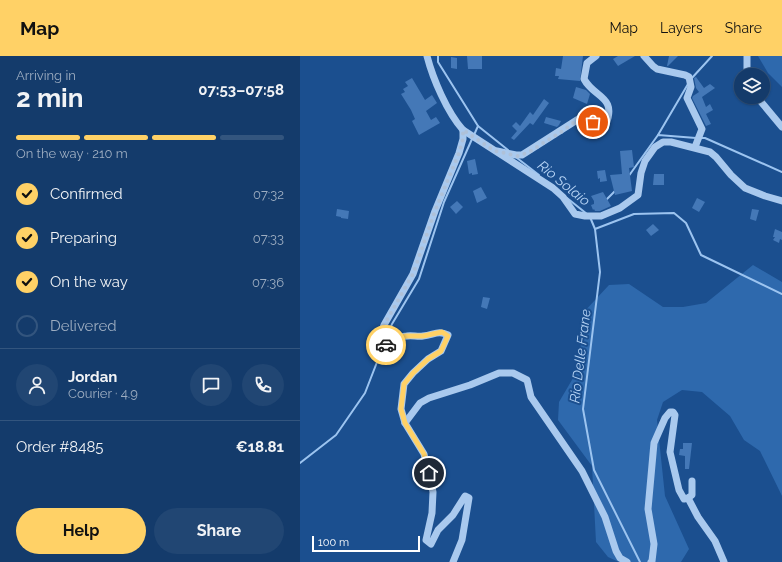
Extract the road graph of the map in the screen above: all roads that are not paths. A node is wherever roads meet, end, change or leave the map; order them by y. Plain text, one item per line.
1 (427, 56) edge
2 (596, 56) edge
3 (644, 56) edge
4 (747, 56) edge
5 (747, 68) edge
6 (763, 104) edge
7 (782, 127) edge
8 (463, 130) junction
9 (695, 147) junction
10 (495, 151) junction
11 (782, 201) edge
12 (405, 423) junction
13 (692, 481) dead end
14 (688, 498) junction
15 (453, 562) edge
16 (627, 562) edge
17 (651, 562) edge
18 (724, 562) edge

1 - 8 street
2 - 10 street
3 - 9 street
4 - 5 street
6 - 7 street
8 - 10 street
8 - 12 street
9 - 10 street
9 - 11 street
12 - 15 street
12 - 16 street
13 - 14 street
14 - 17 street
14 - 18 street

